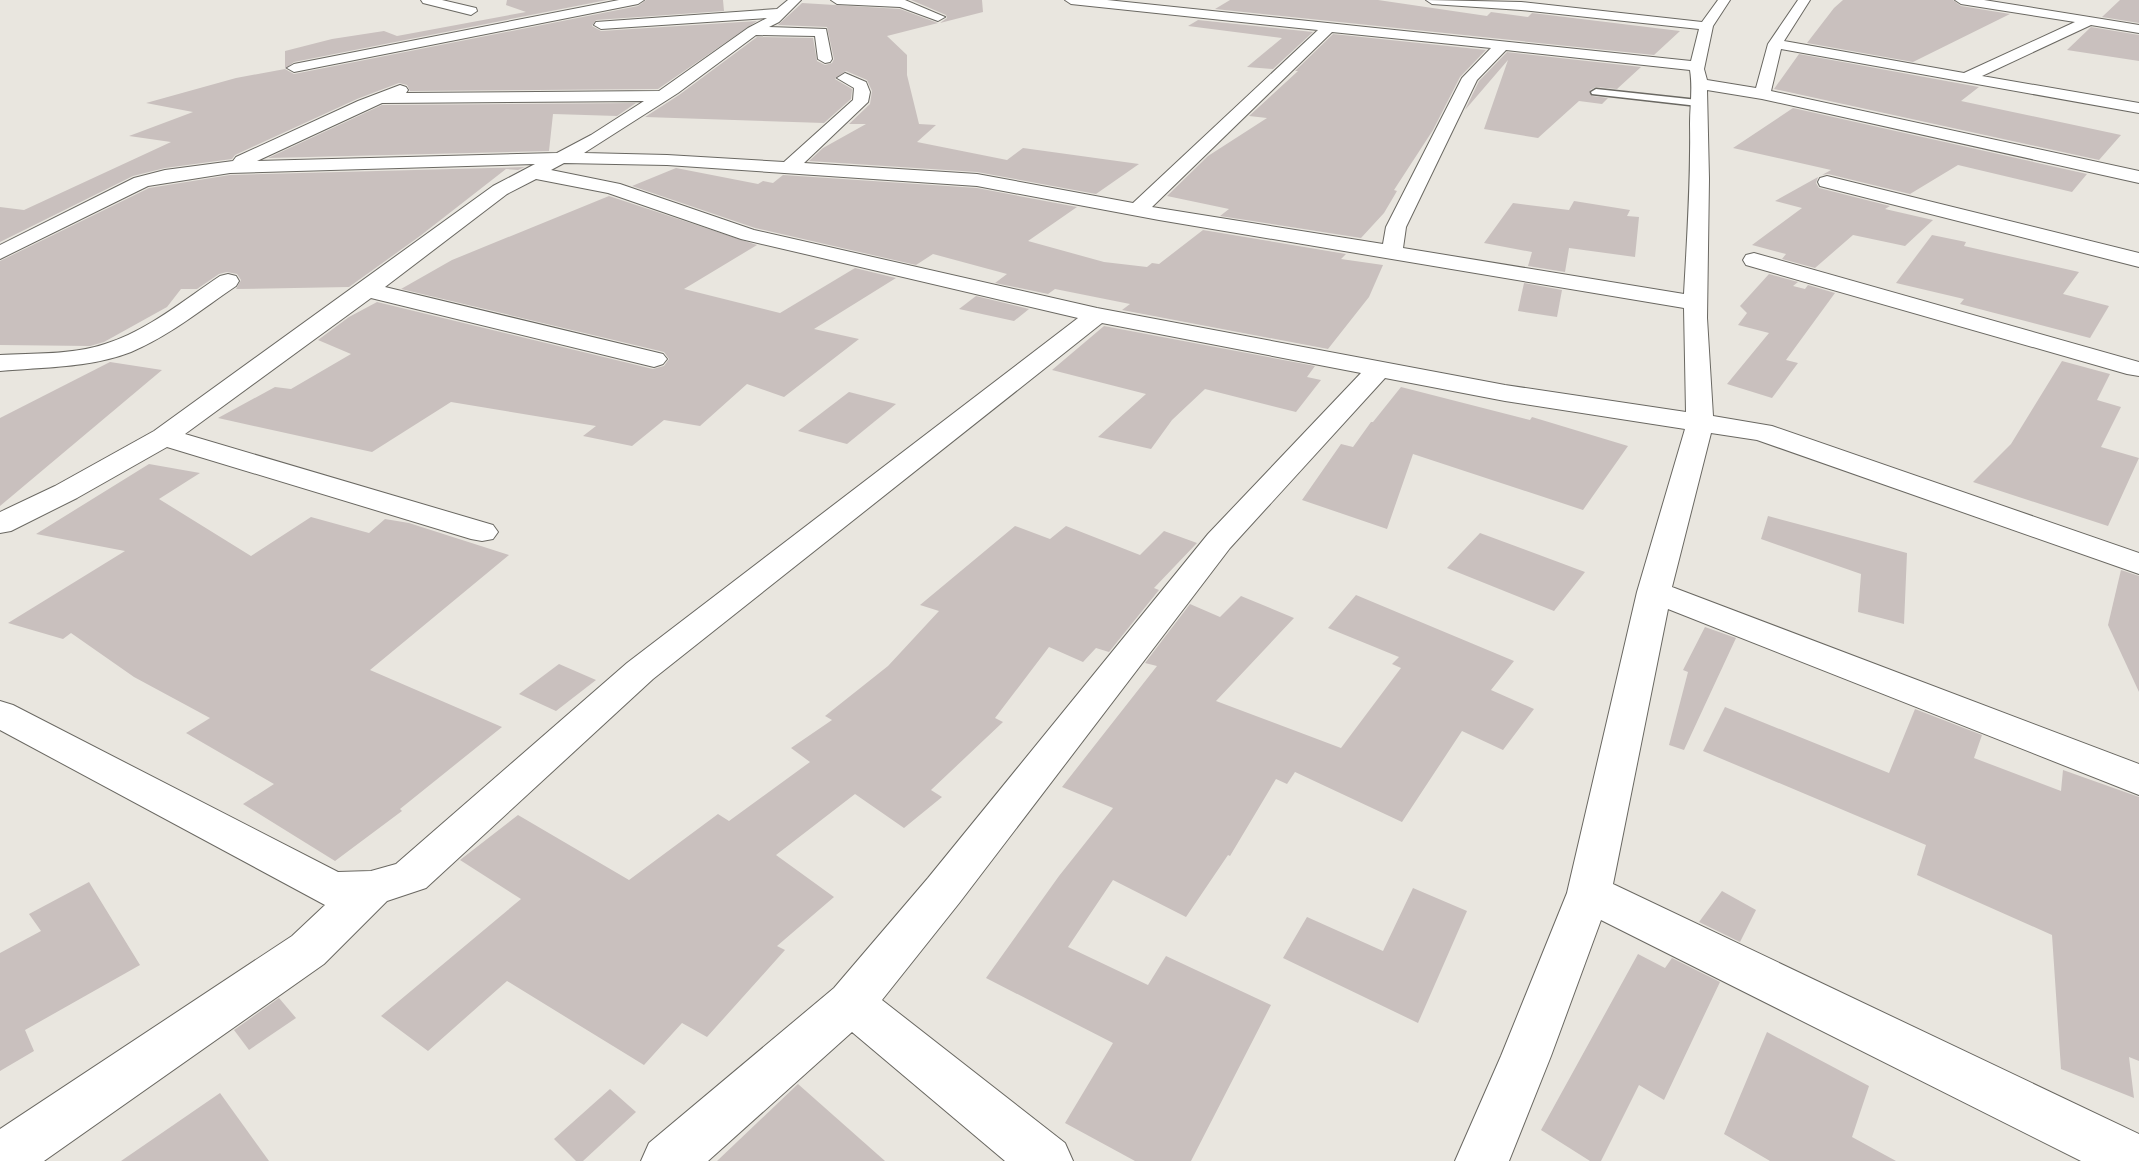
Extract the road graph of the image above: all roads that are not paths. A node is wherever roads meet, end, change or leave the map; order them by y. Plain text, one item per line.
1 (427, 0) edge
2 (638, 0) edge
3 (837, 0) edge
4 (1071, 0) edge
5 (1432, 0) edge
6 (1724, 0) edge
7 (1804, 0) edge
8 (1967, 0) edge
9 (1525, 3) edge
10 (1223, 5) dead end
11 (788, 7) edge
12 (1208, 15) junction
13 (436, 17) dead end
14 (938, 17) dead end
15 (2089, 21) junction
16 (1706, 26) junction
17 (1328, 28) junction
18 (2139, 29) edge
19 (519, 30) dead end
20 (753, 31) junction
21 (1775, 44) junction
22 (1502, 46) junction
23 (825, 59) dead end
24 (294, 68) dead end
25 (1967, 77) junction
26 (845, 78) dead end
27 (424, 81) dead end
28 (1699, 85) junction
29 (1596, 92) dead end
30 (1762, 94) junction
31 (663, 96) junction
32 (379, 98) junction
33 (2139, 108) edge
34 (563, 158) junction
35 (790, 166) junction
36 (230, 167) junction
37 (533, 172) junction
38 (2139, 177) edge
39 (1827, 182) dead end
40 (1138, 210) junction
41 (1392, 251) junction
42 (0, 253) edge
43 (1754, 260) dead end
44 (2139, 260) edge
45 (228, 281) dead end
46 (367, 290) junction
47 (1695, 303) junction
48 (1096, 315) junction
49 (654, 359) dead end
50 (0, 363) edge
51 (2138, 367) edge
52 (1379, 369) junction
53 (1700, 424) junction
54 (164, 437) junction
55 (0, 524) edge
56 (482, 532) dead end
57 (2139, 564) edge
58 (1654, 592) junction
59 (0, 714) edge
60 (2139, 780) edge
61 (371, 889) junction
62 (1589, 893) junction
63 (851, 1003) junction
64 (0, 1160) edge
65 (668, 1161) edge
66 (1046, 1161) edge
67 (1482, 1161) edge
68 (2137, 1161) edge

1 - 13 street
2 - 24 street
3 - 14 street
4 - 12 street
5 - 9 street
6 - 16 street
7 - 21 street
8 - 15 street
9 - 16 street
10 - 12 street
11 - 19 street
11 - 20 street
12 - 17 street
15 - 18 street
15 - 25 street
16 - 28 street
17 - 22 street
17 - 40 street
20 - 23 street
20 - 31 street
21 - 25 street
21 - 30 street
22 - 28 street
22 - 41 street
25 - 33 street
26 - 35 street
27 - 32 street
28 - 29 lane
28 - 30 street
28 - 47 street
30 - 38 street
31 - 32 street
31 - 34 street
32 - 36 street
34 - 35 street
34 - 36 street
34 - 37 street
35 - 40 street
36 - 42 street
37 - 46 street
37 - 48 street
39 - 44 street
40 - 41 street
41 - 47 street
43 - 51 street
45 - 50 street
46 - 49 street
46 - 54 street
47 - 53 street
48 - 52 street
48 - 61 street
52 - 53 street
52 - 63 street
53 - 57 street
53 - 58 street
54 - 55 street
54 - 56 street
58 - 60 street
58 - 62 street
59 - 61 street
61 - 64 street
62 - 67 street
62 - 68 street
63 - 65 street
63 - 66 street

